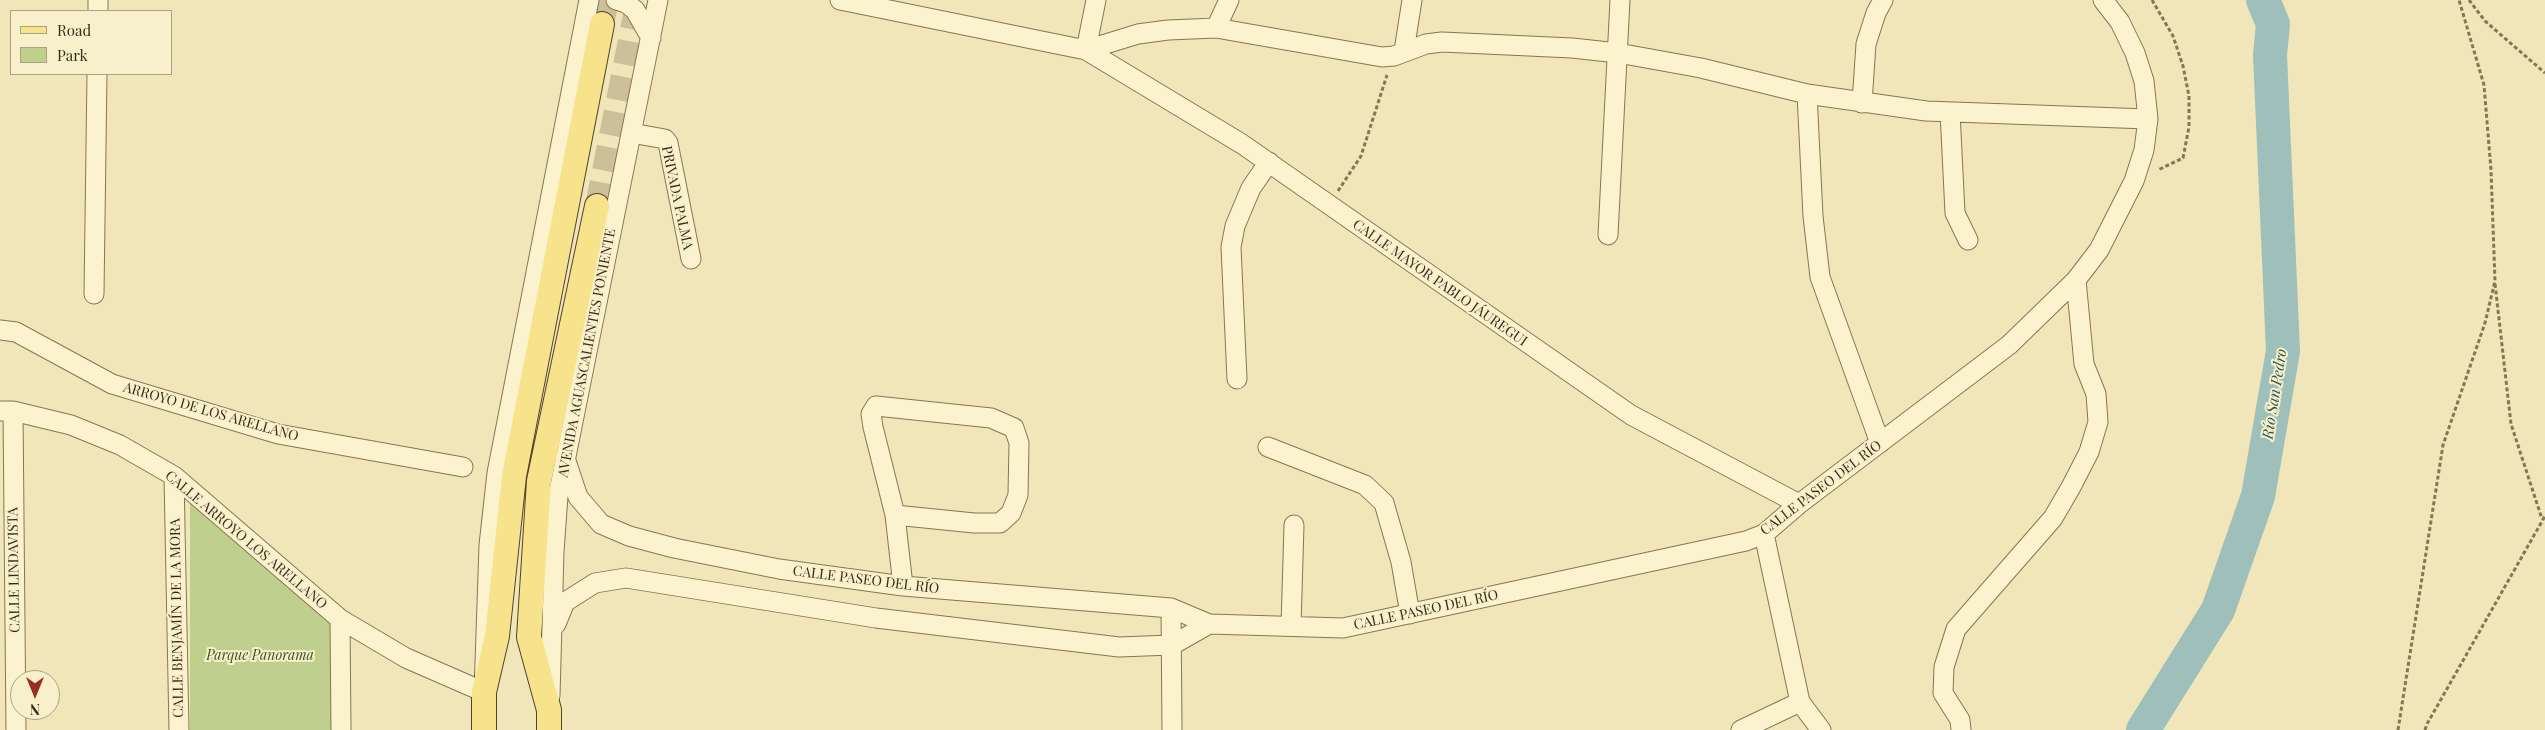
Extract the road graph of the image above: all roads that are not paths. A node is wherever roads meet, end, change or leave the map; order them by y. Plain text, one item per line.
1 (607, 0) edge
2 (616, 0) edge
3 (658, 0) edge
4 (840, 0) edge
5 (1096, 0) edge
6 (1229, 0) edge
7 (1412, 0) edge
8 (1620, 0) edge
9 (1883, 0) edge
10 (2104, 0) edge
11 (910, 8) edge
12 (593, 11) edge
13 (1216, 28) junction
14 (651, 38) junction
15 (1086, 50) junction
16 (1618, 53) junction
17 (1399, 54) junction
18 (97, 75) edge
19 (1807, 94) junction
20 (1862, 103) junction
21 (1950, 112) junction
22 (2148, 119) junction
23 (631, 133) junction
24 (1269, 162) junction
25 (597, 206) tunnel mouth
26 (1608, 235) dead end
27 (1968, 240) dead end
28 (691, 260) dead end
29 (2076, 280) junction
30 (94, 294) dead end
31 (0, 330) edge
32 (1237, 379) dead end
33 (6, 411) edge
34 (1880, 442) junction
35 (1268, 447) dead end
36 (566, 458) junction
37 (464, 467) dead end
38 (174, 476) junction
39 (1799, 504) junction
40 (895, 515) junction
41 (1294, 526) dead end
42 (1764, 534) junction
43 (903, 586) junction
44 (1170, 608) junction
45 (1410, 614) junction
46 (340, 619) junction
47 (1210, 624) junction
48 (1291, 626) junction
49 (553, 632) junction
50 (1172, 644) junction
51 (484, 692) junction
52 (1800, 702) junction
53 (549, 720) edge
54 (16, 730) edge
55 (179, 730) edge
56 (341, 730) edge
57 (484, 730) edge
58 (1172, 730) edge
59 (1741, 730) edge
60 (1822, 730) edge
61 (1961, 730) edge

1 - 12 street
2 - 14 street
3 - 14 street, AVENIDA AGUASCALIENTES PONIENTE
4 - 11 street
5 - 15 street
6 - 13 street
7 - 17 street
8 - 16 street
9 - 20 street
10 - 22 street, CALLE PASEO DEL RÍO
11 - 15 street
12 - 51 main road
13 - 15 street
13 - 17 street
14 - 23 street, AVENIDA AGUASCALIENTES PONIENTE
15 - 24 street, CALLE MAYOR PABLO JÁUREGUI
16 - 17 street
16 - 19 street
16 - 26 street
18 - 30 street
19 - 20 street
19 - 34 street
20 - 21 street
21 - 22 street
21 - 27 street
22 - 29 street, CALLE PASEO DEL RÍO
23 - 28 street, PRIVADA PALMA
23 - 36 street, AVENIDA AGUASCALIENTES PONIENTE
24 - 32 street
24 - 39 street, CALLE MAYOR PABLO JÁUREGUI
25 - 53 main road, AVENIDA AGUASCALIENTES PONIENTE
29 - 34 street, CALLE PASEO DEL RÍO
29 - 61 street
31 - 37 street, ARROYO DE LOS ARELLANO
33 - 38 street, CALLE ARROYO LOS ARELLANO
33 - 54 street, CALLE LINDAVISTA
34 - 39 street, CALLE PASEO DEL RÍO
35 - 45 street
36 - 43 street, CALLE PASEO DEL RÍO
36 - 49 street, AVENIDA AGUASCALIENTES PONIENTE
38 - 46 street, CALLE ARROYO LOS ARELLANO
38 - 55 street, CALLE BENJAMÍN DE LA MORA
39 - 42 street, CALLE PASEO DEL RÍO
40 - 40 street
40 - 43 street
41 - 48 street
42 - 45 street, CALLE PASEO DEL RÍO
42 - 52 street
43 - 44 street, CALLE PASEO DEL RÍO
44 - 47 street, CALLE PASEO DEL RÍO
44 - 50 street
45 - 48 street, CALLE PASEO DEL RÍO
46 - 51 street, CALLE ARROYO LOS ARELLANO
46 - 56 street
47 - 48 street, CALLE PASEO DEL RÍO
47 - 50 street, CALLE PASEO DEL RÍO
49 - 50 street, CALLE PASEO DEL RÍO
49 - 53 street, AVENIDA AGUASCALIENTES PONIENTE
50 - 58 street
51 - 57 main road
52 - 59 street
52 - 60 street

